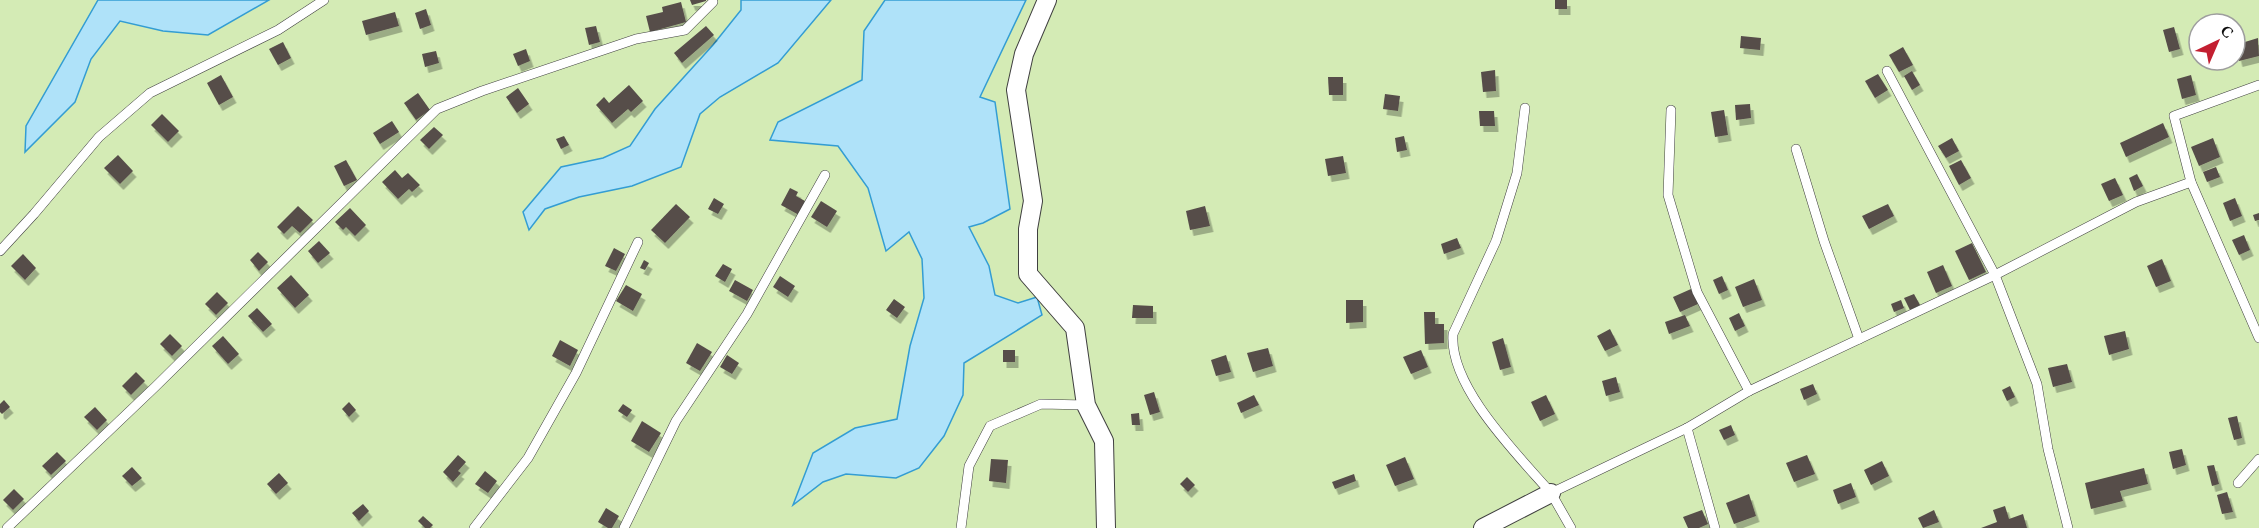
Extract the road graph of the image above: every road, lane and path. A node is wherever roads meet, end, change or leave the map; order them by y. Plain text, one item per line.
1 (324, 0) edge
2 (1047, 0) edge
3 (713, 2) dead end
4 (1887, 71) dead end
5 (2259, 85) edge
6 (1525, 108) dead end
7 (1671, 110) dead end
8 (1796, 149) dead end
9 (825, 175) dead end
10 (2191, 182) junction
11 (638, 242) dead end
12 (0, 251) edge
13 (1995, 275) junction
14 (2259, 338) edge
15 (1859, 339) junction
16 (1749, 391) junction
17 (1086, 405) junction
18 (1687, 428) junction
19 (2259, 459) edge
20 (2238, 483) dead end
21 (1551, 493) junction
22 (7, 528) edge
23 (474, 528) edge
24 (624, 528) edge
25 (961, 528) edge
26 (1106, 528) edge
27 (1483, 528) edge
28 (1571, 528) edge
29 (1716, 528) edge
30 (2068, 528) edge

1 - 12 lane
2 - 17 street
3 - 22 lane
4 - 13 lane
5 - 10 lane
6 - 21 lane
7 - 16 lane
8 - 15 lane
9 - 24 lane
10 - 13 lane
10 - 14 lane
11 - 23 lane
13 - 15 lane
13 - 30 lane
15 - 16 lane
16 - 18 lane
17 - 25 lane
17 - 26 street
18 - 21 lane
18 - 29 lane
19 - 20 lane
21 - 27 street
21 - 28 lane

